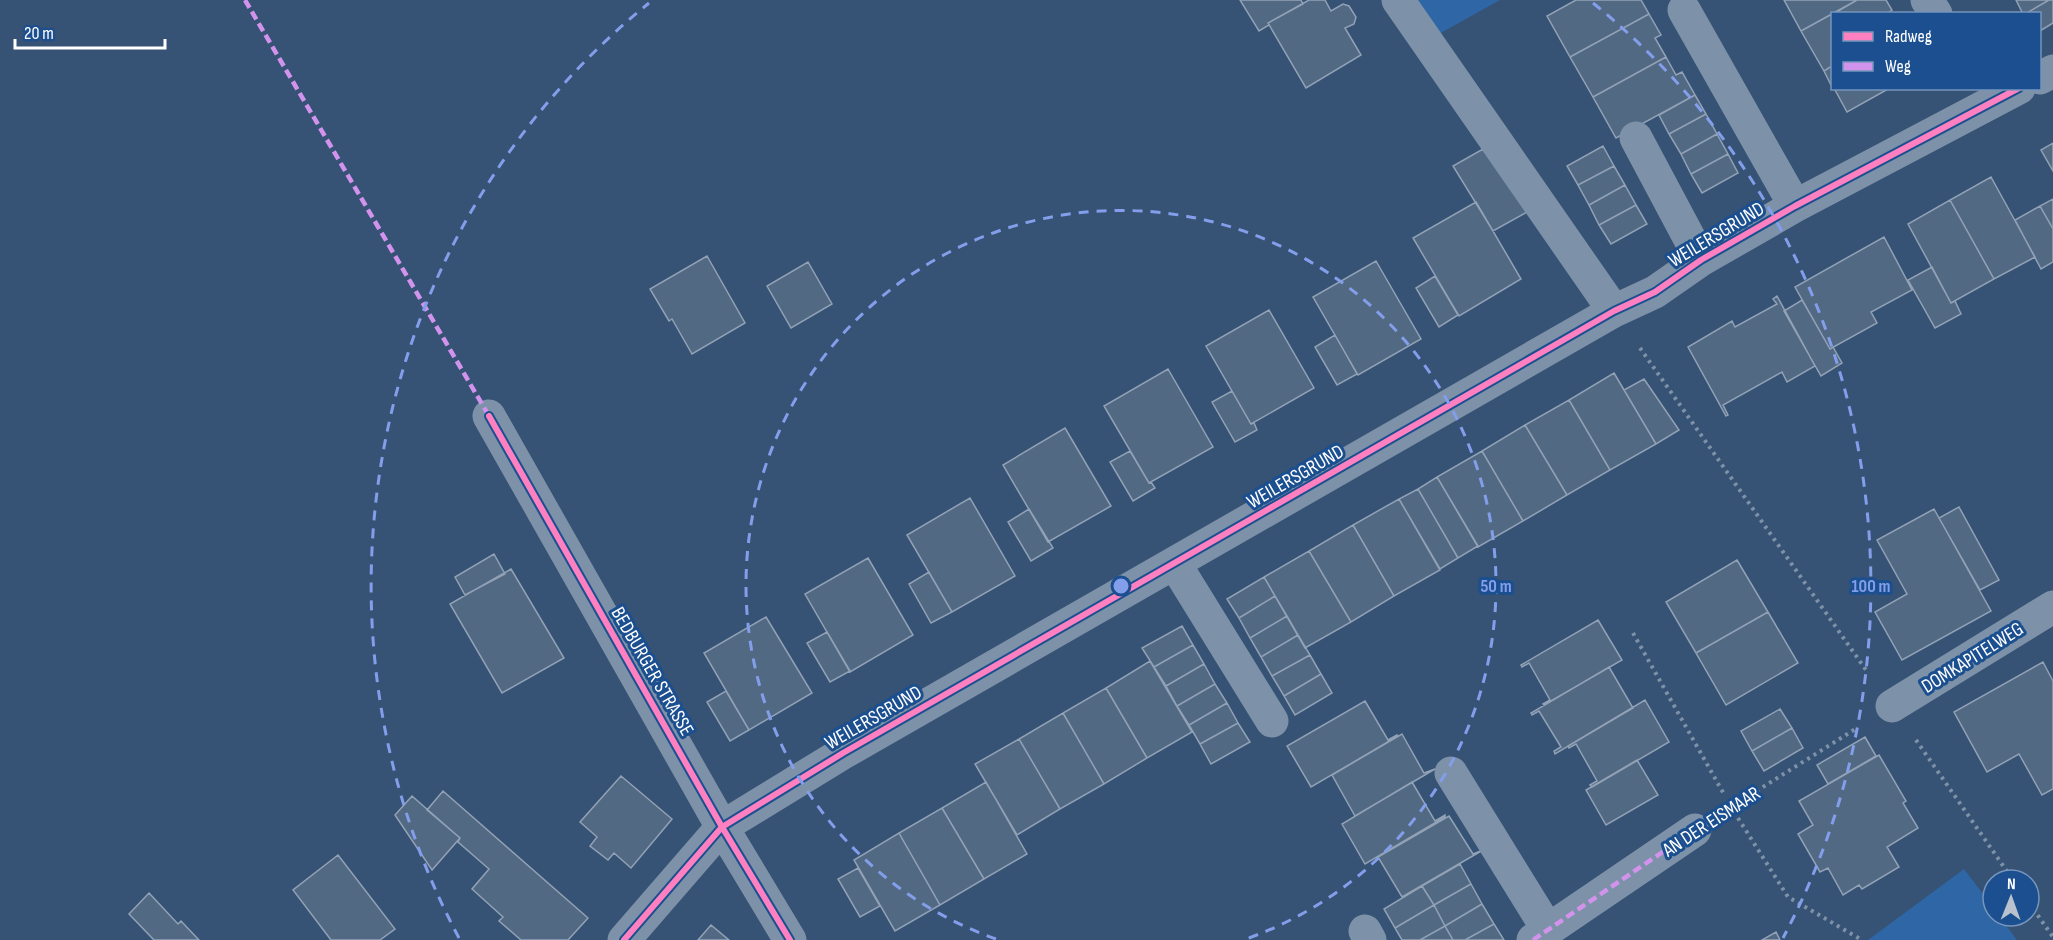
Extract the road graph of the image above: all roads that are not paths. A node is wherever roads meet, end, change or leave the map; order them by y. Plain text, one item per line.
1 (1398, 0) edge
2 (1684, 10) dead end
3 (2011, 90) edge
4 (1986, 96) edge
5 (1636, 138) dead end
6 (1795, 206) junction
7 (1701, 260) junction
8 (1614, 311) junction
9 (489, 416) dead end
10 (1175, 564) junction
11 (2053, 607) edge
12 (1892, 706) road end
13 (1272, 722) dead end
14 (1451, 773) dead end
15 (722, 827) junction
16 (1695, 830) road end
17 (1540, 935) edge
18 (624, 940) edge
19 (790, 940) edge

1 - 8 street
2 - 6 street, WEILERSGRUND
3 - 4 street, WEILERSGRUND
4 - 6 street, WEILERSGRUND
5 - 7 street
6 - 7 street, WEILERSGRUND
7 - 8 street, WEILERSGRUND
8 - 10 street, WEILERSGRUND
9 - 15 street, BEDBURGER STRASSE
10 - 13 street
10 - 15 street, WEILERSGRUND
11 - 12 street, DOMKAPITELWEG
14 - 17 street
15 - 18 street, WEILERSGRUND
15 - 19 street, BEDBURGER STRASSE
16 - 17 street, AN DER EISMAAR

